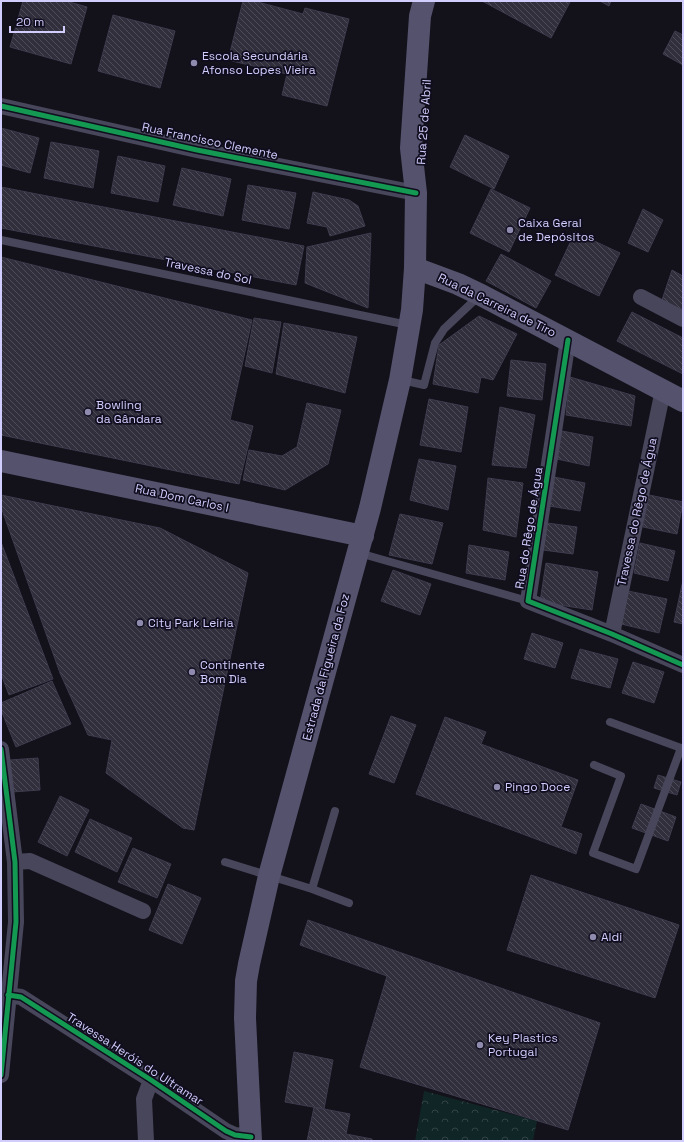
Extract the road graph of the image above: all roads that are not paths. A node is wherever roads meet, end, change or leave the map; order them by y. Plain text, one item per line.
1 (426, 1) edge
2 (1, 106) edge
3 (416, 193) junction
4 (1, 240) edge
5 (415, 268) junction
6 (481, 295) junction
7 (641, 297) dead end
8 (683, 319) edge
9 (409, 325) junction
10 (568, 340) junction
11 (400, 380) junction
12 (663, 390) junction
13 (683, 401) edge
14 (1, 461) edge
15 (360, 545) junction
16 (528, 601) junction
17 (612, 634) junction
18 (683, 665) edge
19 (610, 722) dead end
20 (1, 749) edge
21 (594, 765) dead end
22 (334, 811) dead end
23 (15, 862) junction
24 (225, 862) dead end
25 (269, 876) junction
26 (312, 889) junction
27 (349, 903) dead end
28 (143, 911) dead end
29 (8, 995) junction
30 (1, 1075) edge
31 (150, 1080) junction
32 (251, 1139) edge
33 (146, 1141) edge

1 - 3 main road, Rua 25 de Abril
2 - 3 street, Rua Francisco Clemente
3 - 5 main road, Estrada da Figueira da Foz
4 - 9 lane, Travessa do Sol
5 - 6 main road, Rua da Carreira de Tiro
5 - 9 main road, Estrada da Figueira da Foz
6 - 10 main road, Rua da Carreira de Tiro
6 - 11 lane
7 - 8 street
9 - 11 main road, Estrada da Figueira da Foz
10 - 12 main road, Rua da Carreira de Tiro
10 - 16 street, Rua do Rêgo de Água
11 - 15 main road, Estrada da Figueira da Foz
12 - 13 main road, Rua da Carreira de Tiro
12 - 17 street, Travessa do Rêgo de Água
14 - 15 main road, Rua Dom Carlos I
15 - 16 lane
15 - 25 main road, Estrada da Figueira da Foz
16 - 17 street, Rua do Rêgo de Água
17 - 18 street, Rua do Rêgo de Água
19 - 21 lane
20 - 23 street
22 - 26 lane
23 - 28 street
23 - 29 street
24 - 25 lane
25 - 26 lane
25 - 32 main road, Estrada da Figueira da Foz
26 - 27 lane
29 - 30 street
29 - 31 street, Travessa Heróis do Ultramar
31 - 32 street, Travessa Heróis do Ultramar
31 - 33 street

